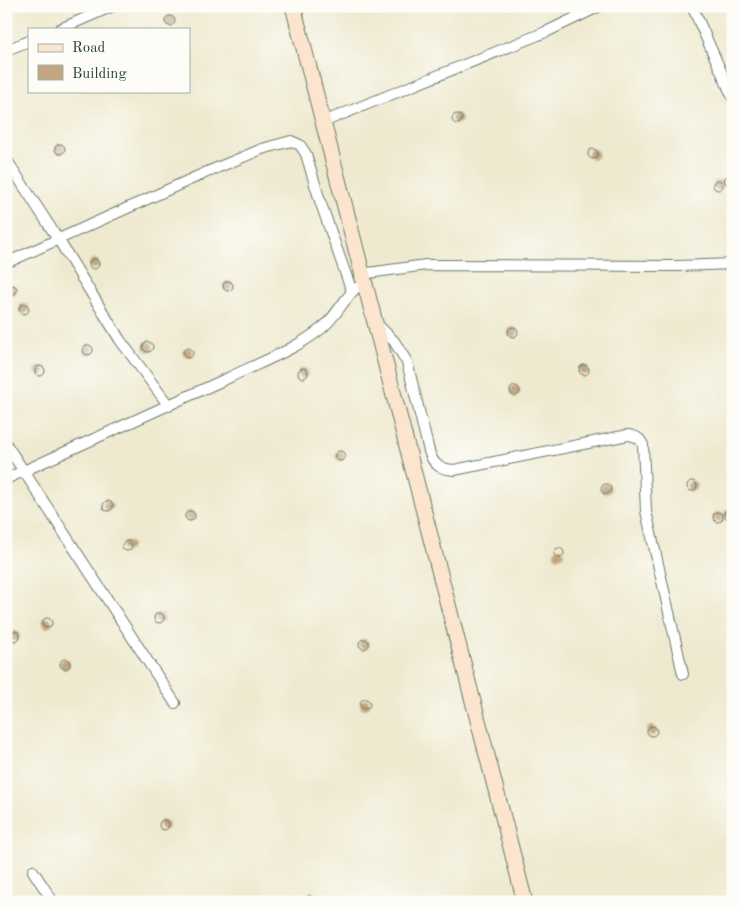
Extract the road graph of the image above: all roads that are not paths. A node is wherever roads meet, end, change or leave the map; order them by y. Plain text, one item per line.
1 (112, 6) edge
2 (293, 6) edge
3 (600, 6) edge
4 (692, 6) edge
5 (62, 28) edge
6 (28, 41) edge
7 (6, 50) edge
8 (733, 98) edge
9 (323, 122) junction
10 (6, 159) edge
11 (58, 239) junction
12 (6, 263) edge
13 (733, 264) edge
14 (363, 277) junction
15 (352, 292) junction
16 (374, 321) junction
17 (169, 406) junction
18 (6, 444) edge
19 (25, 470) junction
20 (6, 479) edge
21 (684, 674) dead end
22 (176, 702) dead end
23 (34, 872) dead end
24 (52, 902) edge
25 (525, 902) edge

1 - 5 street
2 - 9 street
3 - 9 street
4 - 8 street
6 - 7 street
9 - 14 street
10 - 11 street
11 - 12 street
11 - 15 street
11 - 17 street
13 - 14 street
14 - 15 street
14 - 16 street
15 - 17 street
16 - 21 street
16 - 25 street
17 - 19 street
18 - 19 street
19 - 20 street
19 - 22 street
23 - 24 street

